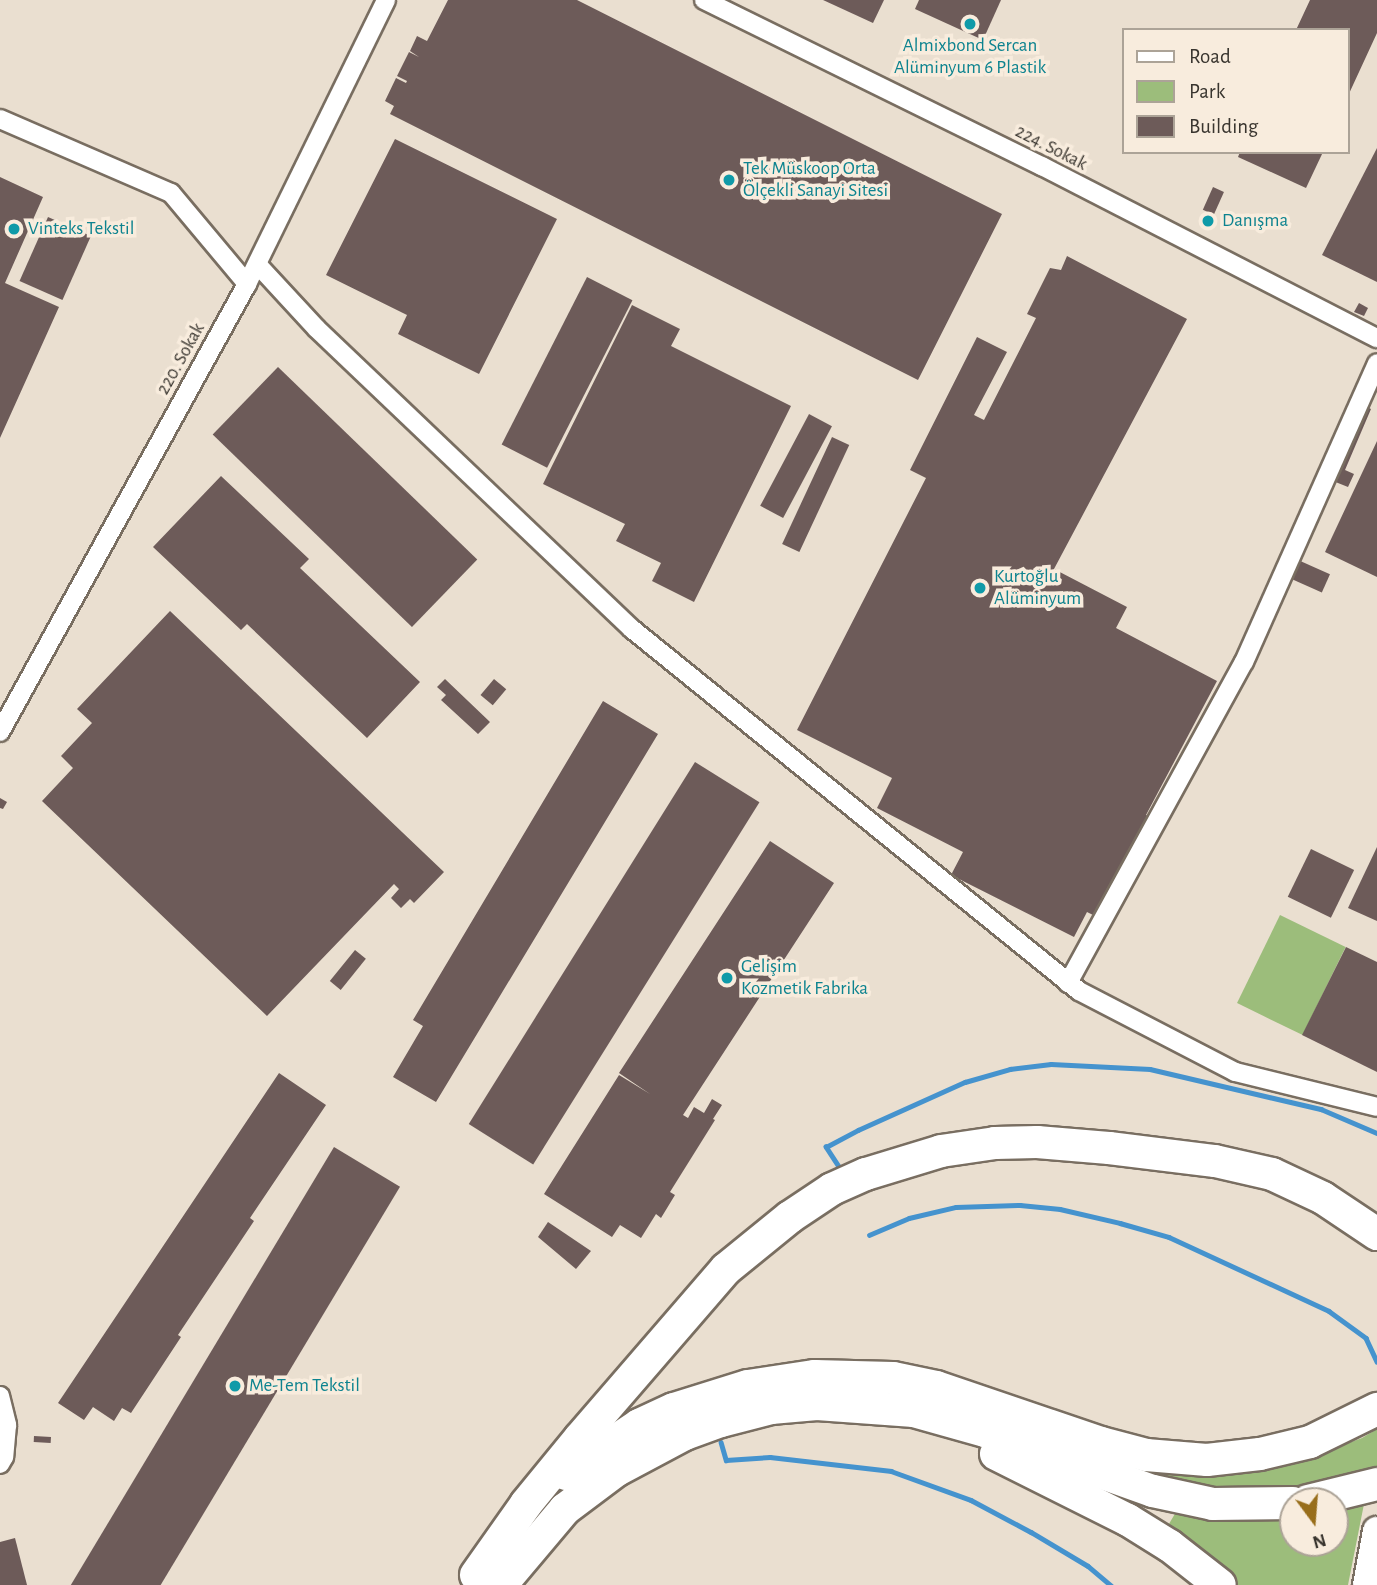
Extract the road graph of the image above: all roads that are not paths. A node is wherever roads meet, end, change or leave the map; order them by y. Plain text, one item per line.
1 (386, 0) edge
2 (704, 0) edge
3 (0, 119) edge
4 (257, 264) junction
5 (247, 284) junction
6 (1377, 338) edge
7 (1377, 363) edge
8 (0, 732) edge
9 (1068, 983) junction
10 (1377, 1107) edge
11 (1377, 1234) edge
12 (0, 1396) edge
13 (817, 1404) junction
14 (1377, 1409) edge
15 (0, 1464) edge
16 (1376, 1484) edge
17 (1349, 1491) edge
18 (1279, 1503) edge
19 (1377, 1531) edge
20 (481, 1582) edge
21 (1220, 1585) edge
22 (1367, 1585) edge

1 - 4 street, 220. Sokak
2 - 6 street, 224. Sokak
3 - 5 street
4 - 5 street, 220. Sokak
4 - 9 street
5 - 8 street, 220. Sokak
7 - 9 street
9 - 10 street
11 - 20 highway
12 - 15 street
13 - 18 highway
13 - 20 highway
13 - 21 highway
14 - 20 highway
16 - 17 highway
19 - 22 main road

